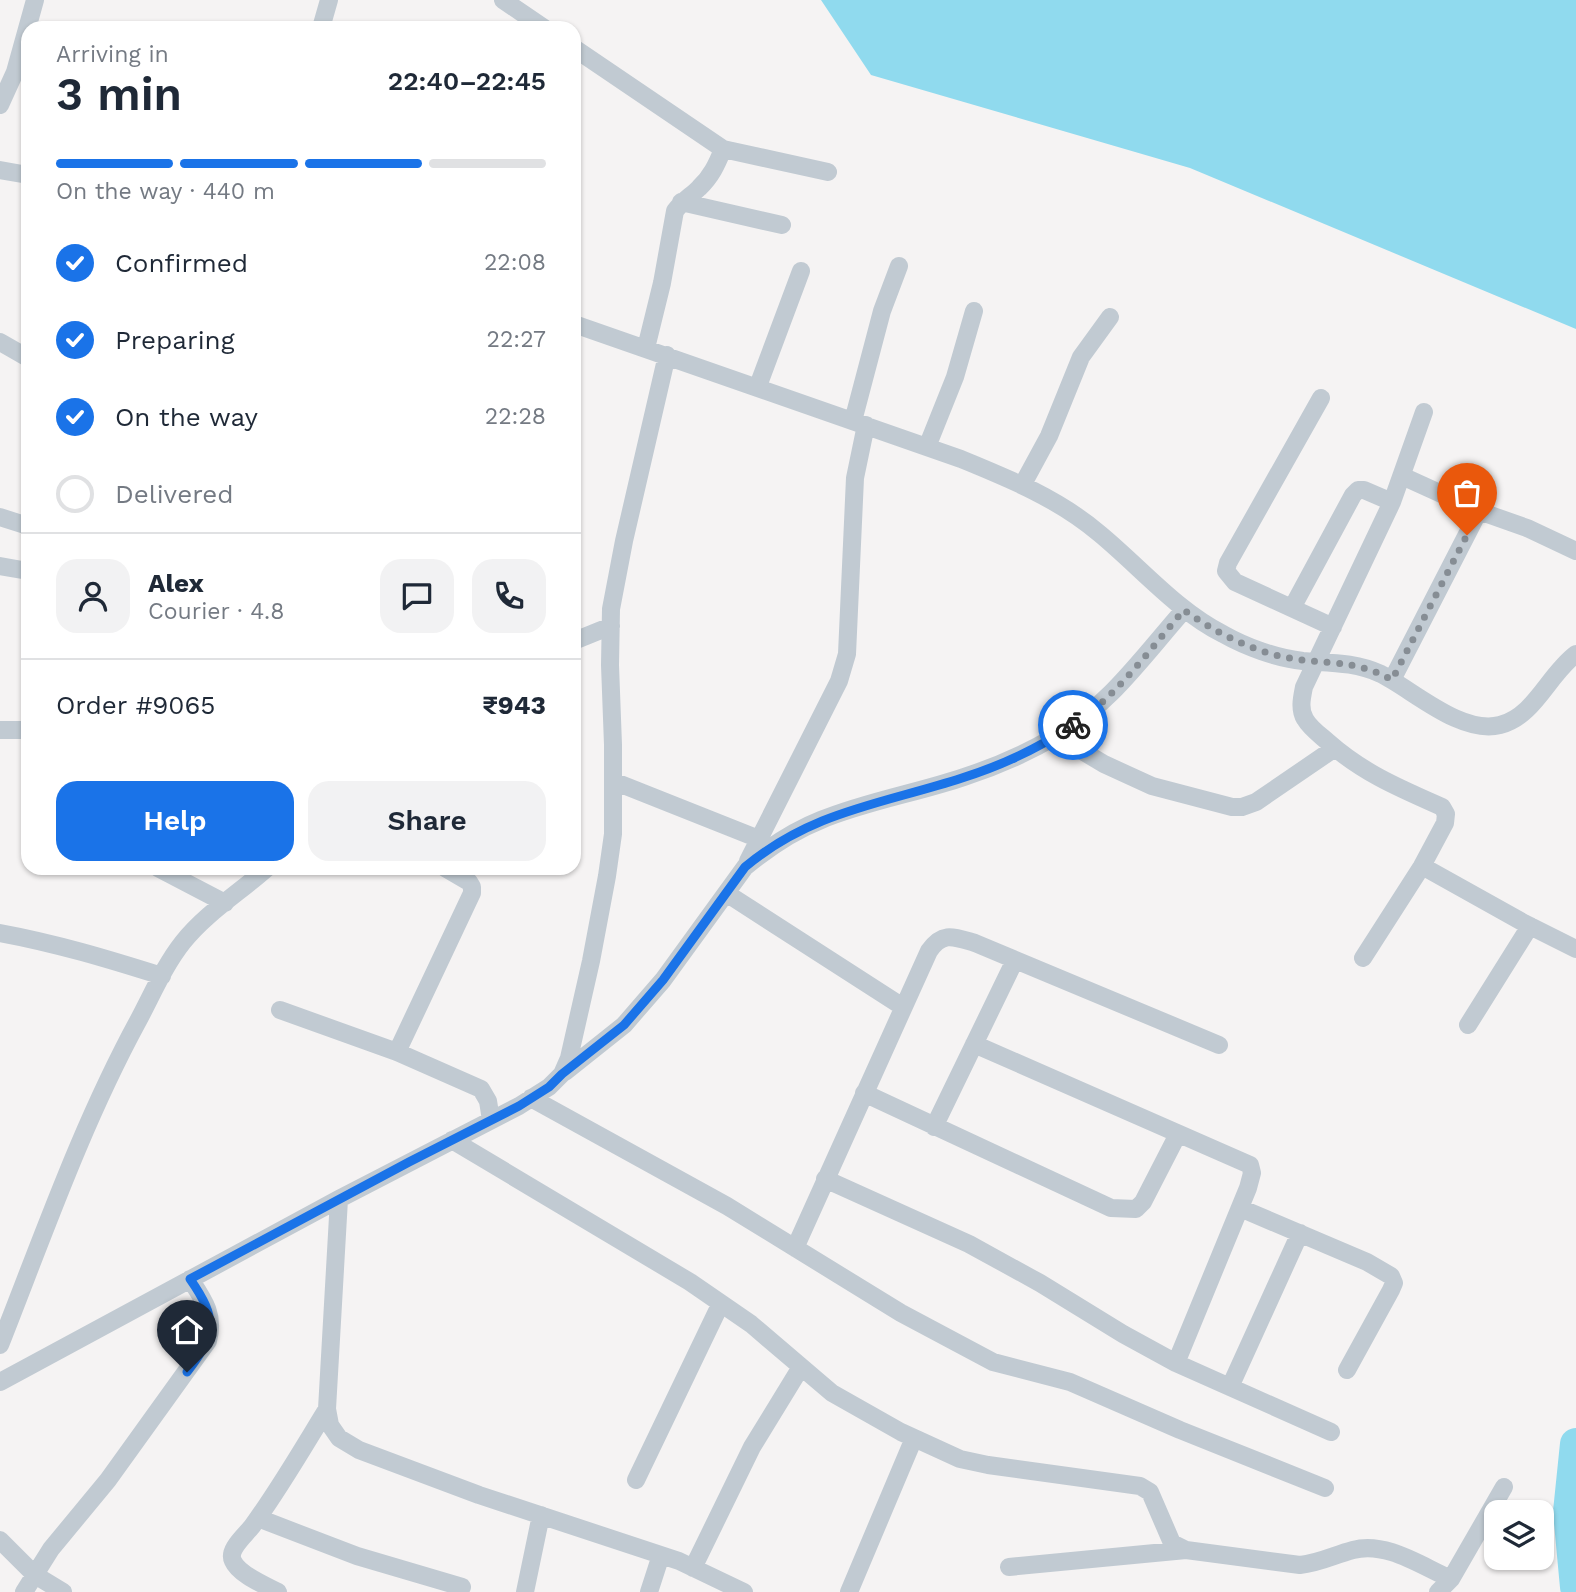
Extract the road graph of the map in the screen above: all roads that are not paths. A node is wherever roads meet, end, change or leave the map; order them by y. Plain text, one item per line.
1 (35, 0) edge
2 (329, 0) edge
3 (503, 0) edge
4 (29, 21) edge
5 (323, 21) edge
6 (534, 21) edge
7 (21, 50) edge
8 (581, 53) edge
9 (0, 105) edge
10 (723, 149) junction
11 (0, 170) edge
12 (828, 173) dead end
13 (21, 174) edge
14 (681, 202) junction
15 (782, 225) dead end
16 (899, 266) dead end
17 (801, 271) dead end
18 (974, 310) dead end
19 (1110, 317) dead end
20 (581, 326) edge
21 (0, 342) edge
22 (646, 348) junction
23 (21, 354) edge
24 (667, 355) junction
25 (758, 386) junction
26 (1321, 398) dead end
27 (1424, 412) dead end
28 (860, 423) junction
29 (927, 447) junction
30 (1402, 476) junction
31 (1023, 484) junction
32 (1392, 502) junction
33 (1479, 510) junction
34 (0, 516) edge
35 (21, 524) edge
36 (1576, 551) edge
37 (0, 566) edge
38 (21, 570) edge
39 (1292, 608) junction
40 (1184, 610) junction
41 (611, 626) junction
42 (1333, 627) junction
43 (581, 638) edge
44 (1576, 654) edge
45 (1316, 661) junction
46 (1392, 680) junction
47 (0, 730) edge
48 (21, 730) edge
49 (1057, 736) junction
50 (1335, 748) junction
51 (613, 781) junction
52 (759, 839) junction
53 (1422, 866) junction
54 (745, 867) junction
55 (171, 875) edge
56 (259, 875) edge
57 (457, 875) edge
58 (726, 893) junction
59 (225, 903) junction
60 (1530, 926) junction
61 (0, 933) edge
62 (1576, 949) edge
63 (1363, 958) dead end
64 (1014, 960) junction
65 (162, 976) junction
66 (902, 1007) junction
67 (280, 1010) dead end
68 (1468, 1025) dead end
69 (974, 1044) junction
70 (1219, 1045) dead end
71 (397, 1052) junction
72 (562, 1074) junction
73 (864, 1093) junction
74 (531, 1098) junction
75 (491, 1120) junction
76 (934, 1127) junction
77 (1178, 1134) junction
78 (452, 1140) junction
79 (825, 1179) junction
80 (339, 1199) junction
81 (1240, 1208) junction
82 (1300, 1233) junction
83 (795, 1248) junction
84 (190, 1279) junction
85 (720, 1303) junction
86 (0, 1345) edge
87 (1176, 1363) junction
88 (801, 1367) junction
89 (1347, 1370) dead end
90 (0, 1381) edge
91 (1230, 1387) junction
92 (327, 1409) junction
93 (1331, 1432) dead end
94 (914, 1438) junction
95 (636, 1480) dead end
96 (1504, 1487) dead end
97 (1325, 1488) dead end
98 (541, 1515) junction
99 (258, 1518) junction
100 (0, 1540) edge
101 (1186, 1549) junction
102 (661, 1555) junction
103 (1009, 1567) dead end
104 (693, 1568) junction
105 (35, 1574) junction
106 (1444, 1585) edge
107 (462, 1587) dead end
108 (23, 1592) edge
109 (63, 1592) edge
110 (278, 1592) edge
111 (525, 1592) edge
112 (649, 1592) edge
113 (744, 1592) edge
114 (849, 1592) edge

1 - 4 street
2 - 5 street
3 - 6 street
7 - 9 street
8 - 10 street
10 - 12 street
10 - 14 street
11 - 13 street
14 - 15 street
14 - 22 street
16 - 28 street
17 - 25 street
18 - 29 street
19 - 31 street
20 - 22 street
21 - 23 street
22 - 24 street
24 - 25 street
24 - 41 street
25 - 28 street
26 - 39 street
27 - 30 street
28 - 29 street
28 - 52 street
29 - 31 street
30 - 32 street
30 - 33 street
31 - 40 street
32 - 39 street
32 - 42 street
33 - 36 street
33 - 46 street
34 - 35 street
37 - 38 street
39 - 42 street
40 - 45 street
40 - 49 street
41 - 43 street
41 - 51 street
42 - 45 street
44 - 46 street
45 - 46 street
45 - 50 street
47 - 48 street
49 - 50 street
49 - 54 street
50 - 53 street
51 - 52 street
51 - 72 street
52 - 54 street
53 - 60 street
53 - 63 street
54 - 58 street
55 - 59 street
56 - 59 street
57 - 71 street
58 - 66 street
58 - 72 street
59 - 65 street
60 - 62 street
60 - 68 street
61 - 65 street
64 - 66 street
64 - 69 street
64 - 70 street
65 - 86 street
66 - 73 street
67 - 71 street
69 - 76 street
69 - 77 street
71 - 75 street
72 - 74 street
73 - 76 street
73 - 79 street
74 - 75 street
74 - 83 street
75 - 78 street
76 - 77 street
77 - 81 street
78 - 80 street
78 - 85 street
79 - 83 street
79 - 87 street
80 - 84 street
80 - 92 street
81 - 82 street
81 - 87 street
82 - 89 street
82 - 91 street
83 - 97 street
84 - 90 street
84 - 105 street
85 - 88 street
85 - 95 street
87 - 91 street
88 - 94 street
88 - 104 street
91 - 93 street
92 - 98 street
92 - 99 street
94 - 101 street
94 - 114 street
96 - 106 street
98 - 102 street
98 - 111 street
99 - 107 street
99 - 110 street
100 - 105 street
101 - 103 street
101 - 106 street
102 - 104 street
102 - 112 street
104 - 113 street
105 - 108 street
105 - 109 street

